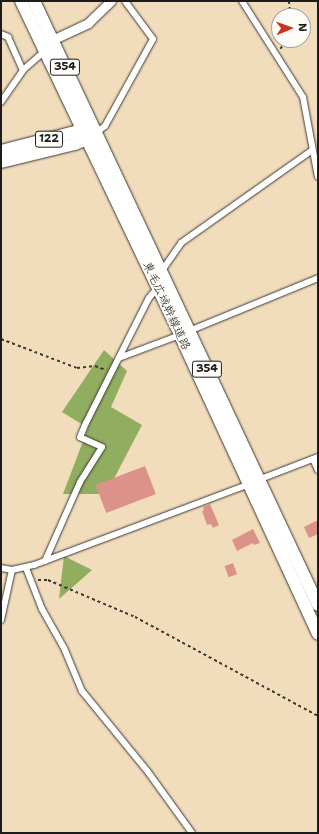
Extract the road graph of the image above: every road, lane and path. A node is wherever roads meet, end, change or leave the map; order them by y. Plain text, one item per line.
1 (21, 1) edge
2 (34, 1) edge
3 (111, 1) edge
4 (125, 1) edge
5 (242, 1) edge
6 (1, 34) edge
7 (52, 40) junction
8 (280, 48) edge
9 (45, 51) junction
10 (276, 53) junction
11 (23, 70) junction
12 (1, 102) edge
13 (88, 135) junction
14 (1, 151) edge
15 (311, 151) junction
16 (1, 162) edge
17 (318, 177) edge
18 (161, 272) junction
19 (318, 278) edge
20 (158, 287) junction
21 (185, 333) junction
22 (1, 339) edge
23 (119, 358) junction
24 (111, 371) junction
25 (316, 458) edge
26 (318, 470) edge
27 (254, 482) junction
28 (45, 561) junction
29 (1, 568) edge
30 (26, 568) junction
31 (12, 570) junction
32 (30, 580) junction
33 (318, 605) edge
34 (1, 620) edge
35 (318, 634) edge
36 (318, 716) edge
37 (192, 833) edge

1 - 9 highway, 東毛広域幹線道路 / 354
2 - 7 highway, 東毛広域幹線道路 / 354
3 - 7 street
4 - 13 street
5 - 10 street
6 - 11 street
7 - 13 highway, 東毛広域幹線道路 / 354
8 - 10 path
9 - 11 street
9 - 13 highway, 東毛広域幹線道路 / 354
10 - 15 street
11 - 12 street
13 - 14 highway, 122
13 - 16 highway, 122
13 - 18 highway, 東毛広域幹線道路 / 354
13 - 20 highway, 東毛広域幹線道路 / 354
15 - 17 street
15 - 18 street
18 - 21 highway, 東毛広域幹線道路 / 354
19 - 21 street
20 - 21 highway, 東毛広域幹線道路 / 354
20 - 23 street
21 - 23 street
21 - 27 highway, 東毛広域幹線道路 / 354
22 - 24 path
23 - 24 street
24 - 28 street
25 - 26 street
25 - 27 street
27 - 28 street
27 - 33 highway, 東毛広域幹線道路 / 354
27 - 35 highway, 東毛広域幹線道路 / 354
28 - 30 street
29 - 31 street
30 - 31 street
30 - 32 street
31 - 34 street
32 - 36 path
32 - 37 street

